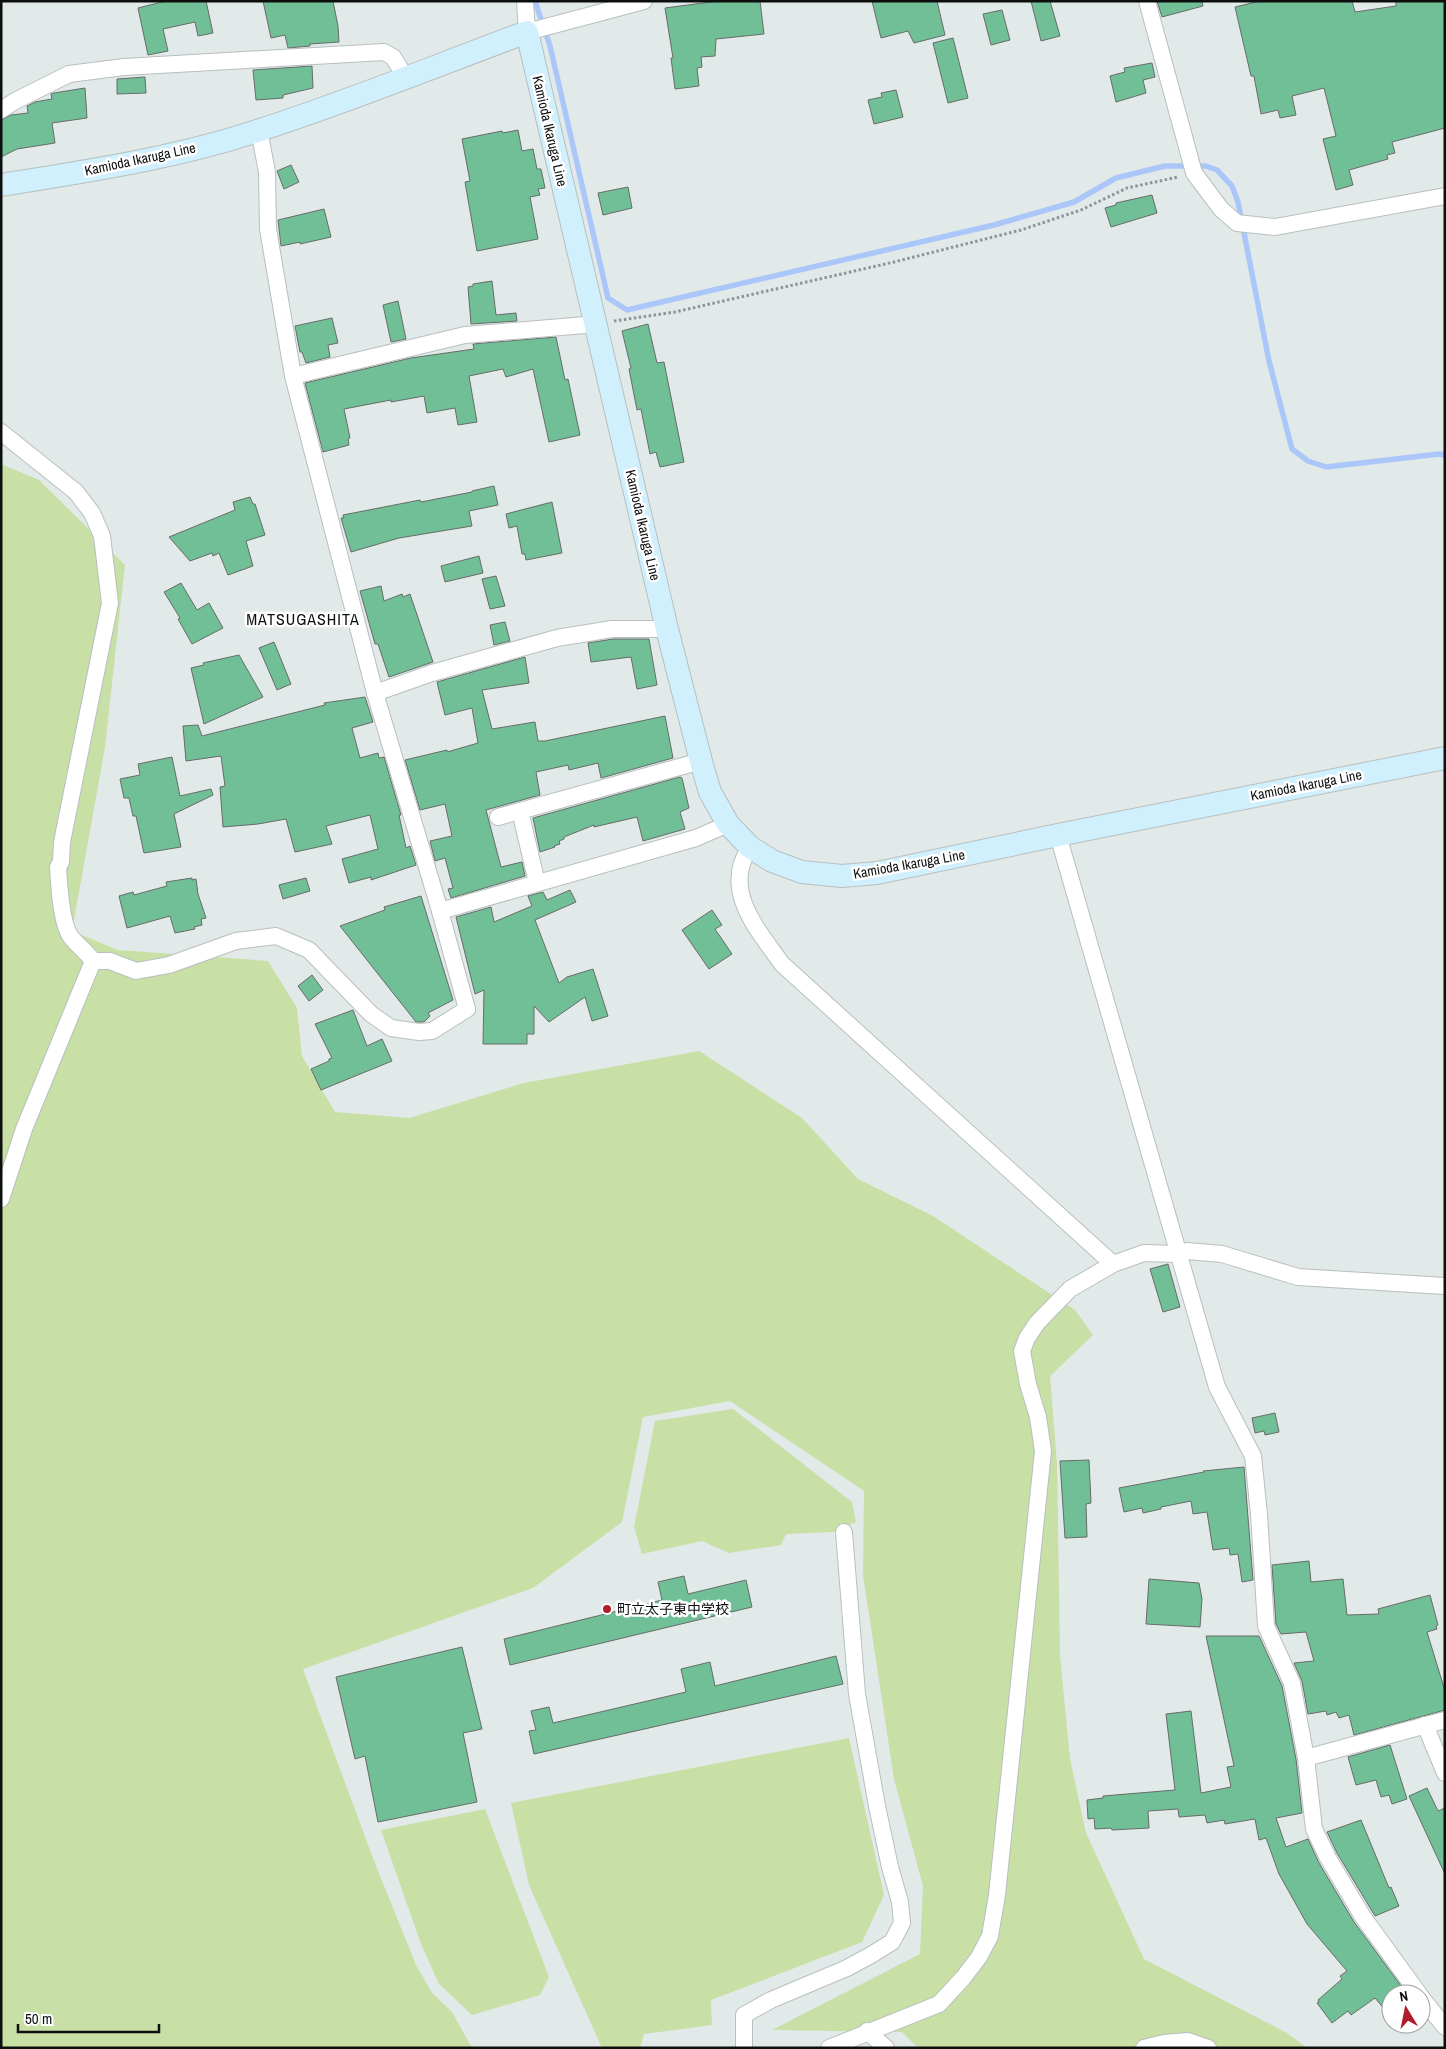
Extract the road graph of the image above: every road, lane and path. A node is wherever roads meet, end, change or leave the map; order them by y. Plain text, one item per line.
1 (525, 1) edge
2 (644, 1) edge
3 (1147, 1) edge
4 (526, 32) junction
5 (406, 78) junction
6 (1, 110) edge
7 (259, 130) junction
8 (1194, 174) junction
9 (1, 186) edge
10 (1445, 196) edge
11 (596, 324) junction
12 (293, 376) junction
13 (1, 432) edge
14 (667, 629) junction
15 (375, 693) junction
16 (1445, 758) edge
17 (701, 761) junction
18 (520, 811) junction
19 (498, 817) dead end
20 (728, 824) junction
21 (1058, 835) junction
22 (750, 847) junction
23 (537, 883) junction
24 (440, 911) junction
25 (92, 961) junction
26 (1, 1198) edge
27 (1178, 1254) junction
28 (1113, 1264) junction
29 (1445, 1286) edge
30 (844, 1532) dead end
31 (1445, 1720) edge
32 (1425, 1725) junction
33 (1306, 1758) junction
34 (1445, 1774) edge
35 (1411, 1984) edge
36 (1431, 2010) edge
37 (1445, 2027) edge
38 (867, 2031) junction
39 (743, 2047) edge
40 (829, 2048) edge
41 (886, 2048) edge
42 (1144, 2048) edge
43 (1208, 2048) edge

1 - 4 street
2 - 4 street
3 - 8 street
4 - 5 main road, Kamioda Ikaruga Line
4 - 11 main road, Kamioda Ikaruga Line
5 - 6 street
5 - 7 main road, Kamioda Ikaruga Line
7 - 9 main road, Kamioda Ikaruga Line
7 - 12 street
8 - 10 street
8 - 11 path
11 - 12 street
11 - 14 main road, Kamioda Ikaruga Line
12 - 15 street
13 - 25 street
14 - 15 street
14 - 17 main road, Kamioda Ikaruga Line
15 - 24 street
16 - 21 main road, Kamioda Ikaruga Line
17 - 18 street
17 - 20 main road, Kamioda Ikaruga Line
18 - 19 street
18 - 23 street
20 - 22 main road, Kamioda Ikaruga Line
20 - 23 street
21 - 22 main road, Kamioda Ikaruga Line
21 - 27 street
22 - 28 street
23 - 24 street
24 - 25 street
25 - 26 street
27 - 28 street
27 - 29 street
27 - 33 street
28 - 38 street
30 - 39 street
31 - 32 street
32 - 33 street
32 - 34 street
33 - 35 street
36 - 37 street
38 - 40 street
38 - 41 street
42 - 43 street

